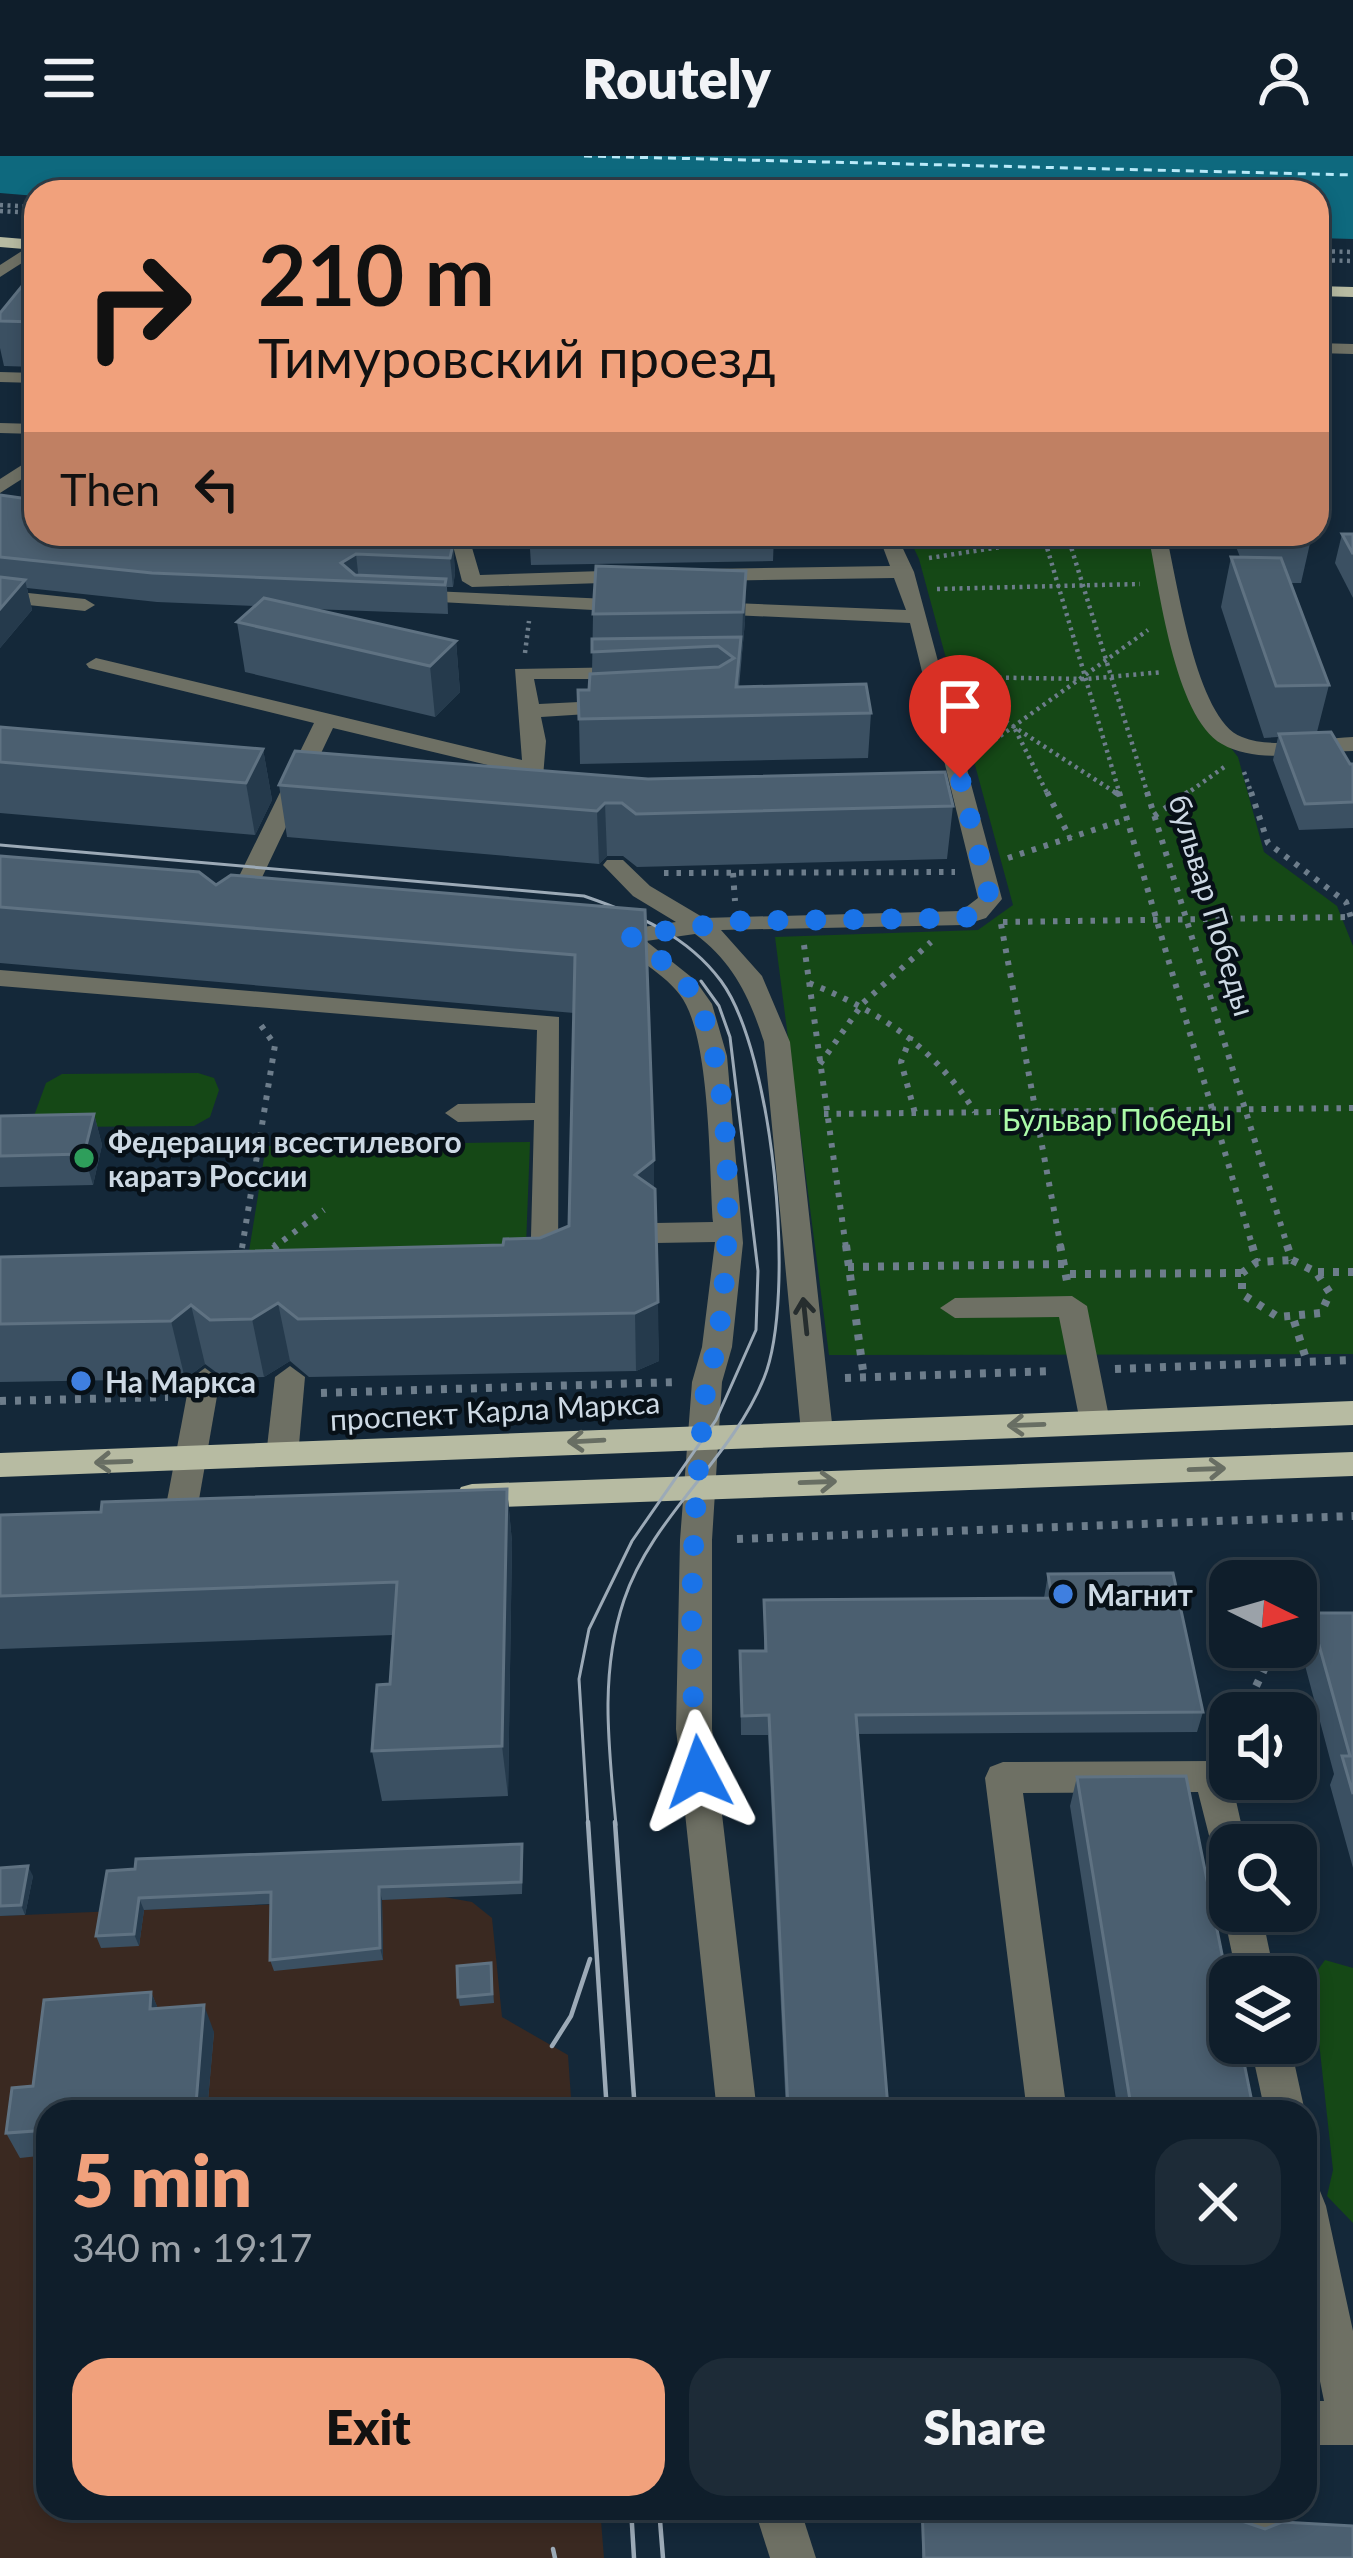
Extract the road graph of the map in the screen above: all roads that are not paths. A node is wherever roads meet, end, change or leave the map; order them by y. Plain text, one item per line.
1 (456, 546) edge
2 (892, 546) edge
3 (1160, 546) edge
4 (904, 572) junction
5 (688, 575) edge
6 (664, 576) edge
7 (514, 580) junction
8 (381, 595) edge
9 (0, 596) edge
10 (524, 603) junction
11 (85, 605) dead end
12 (659, 607) edge
13 (681, 607) edge
14 (919, 617) junction
15 (96, 664) dead end
16 (657, 673) edge
17 (647, 705) edge
18 (530, 711) junction
19 (326, 720) junction
20 (1353, 744) edge
21 (538, 780) junction
22 (530, 811) edge
23 (619, 869) road end
24 (594, 922) edge
25 (691, 925) junction
26 (226, 931) edge
27 (630, 936) junction
28 (0, 977) edge
29 (548, 1111) junction
30 (458, 1113) dead end
31 (729, 1232) junction
32 (655, 1233) edge
33 (520, 1282) edge
34 (955, 1308) dead end
35 (289, 1385) road end
36 (203, 1387) road end
37 (1353, 1413) edge
38 (1095, 1422) junction
39 (817, 1432) junction
40 (703, 1435) junction
41 (283, 1456) junction
42 (191, 1460) junction
43 (1353, 1464) edge
44 (0, 1465) edge
45 (700, 1486) junction
46 (436, 1498) edge
47 (182, 1510) edge
48 (1223, 1824) edge
49 (1275, 2064) edge
50 (736, 2100) edge
51 (1045, 2100) edge
52 (1282, 2100) edge
53 (1317, 2344) edge
54 (1324, 2424) edge
55 (781, 2520) edge
56 (793, 2558) edge

1 - 7 street
2 - 4 street
3 - 20 street
4 - 5 street
4 - 14 street
6 - 7 street
7 - 10 street
8 - 10 street
9 - 11 street
10 - 12 street
13 - 14 street
14 - 25 street
15 - 19 street
16 - 18 street
17 - 18 street
18 - 21 street
19 - 21 street
19 - 26 street
21 - 22 street
23 - 25 street
24 - 27 street
25 - 27 street
39 -> 25 street
27 - 31 street
28 - 29 street
29 - 30 street
29 - 33 street
31 - 32 street
31 - 40 street
34 - 38 street
35 - 41 street
36 - 42 street
37 - 38 main road, проспект Карла Маркса
38 -> 39 main road, проспект Карла Маркса
39 - 40 main road, проспект Карла Маркса
40 -> 41 main road, проспект Карла Маркса
40 - 45 street
41 - 42 main road, проспект Карла Маркса
42 -> 44 main road, проспект Карла Маркса
42 - 47 street
45 -> 43 main road
45 - 46 main road
45 - 50 street
48 - 51 street
49 - 52 street
53 - 54 street
55 - 56 street

